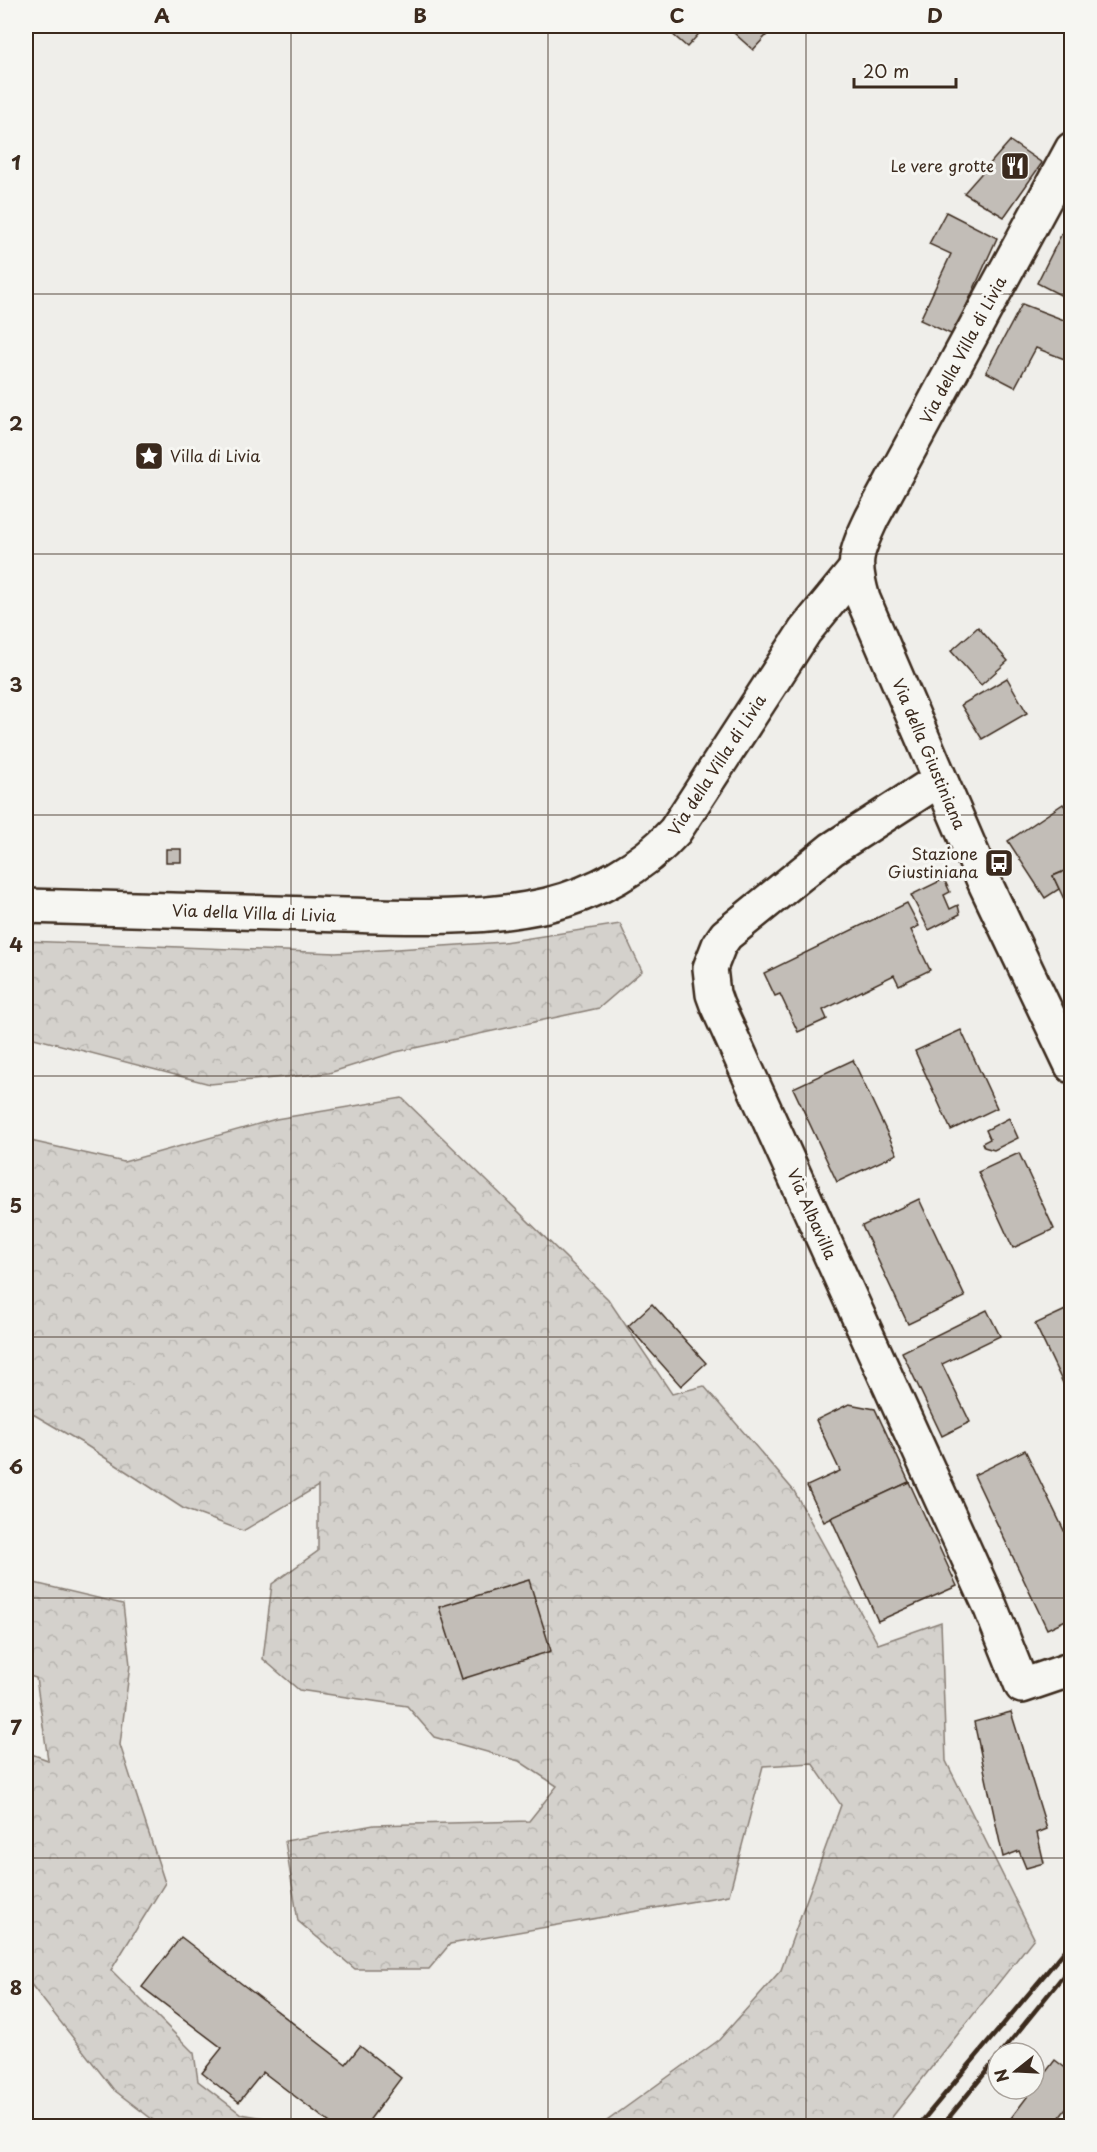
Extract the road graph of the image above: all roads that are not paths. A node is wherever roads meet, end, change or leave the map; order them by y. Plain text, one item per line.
1 (1071, 149) edge
2 (855, 570) junction
3 (939, 780) junction
4 (26, 906) edge
5 (1071, 1066) edge
6 (1071, 1669) edge

1 - 2 street, Via della Villa di Livia
2 - 3 street, Via della Giustiniana
2 - 4 street, Via della Villa di Livia
3 - 5 street, Via della Giustiniana
3 - 6 street, Via Albavilla

